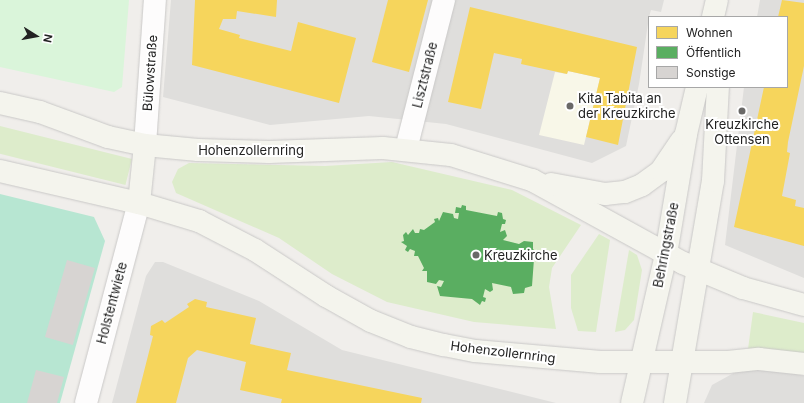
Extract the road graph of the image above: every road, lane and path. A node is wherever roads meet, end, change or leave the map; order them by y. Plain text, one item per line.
1 (155, 0) edge
2 (444, 0) edge
3 (719, 0) edge
4 (713, 16) edge
5 (720, 16) edge
6 (697, 88) edge
7 (718, 88) edge
8 (0, 103) edge
9 (686, 134) junction
10 (145, 145) junction
11 (406, 149) junction
12 (0, 171) edge
13 (532, 180) junction
14 (140, 203) junction
15 (666, 254) junction
16 (698, 269) junction
17 (804, 305) edge
18 (642, 362) junction
19 (681, 362) junction
20 (804, 364) edge
21 (86, 403) edge
22 (632, 403) edge
23 (675, 403) edge

1 - 10 street, Bülowstraße
2 - 11 street, Lisztstraße
3 - 4 main road
3 - 5 main road
6 - 9 main road, Behringstraße
7 - 16 main road
8 - 10 main road, Hohenzollernring
9 - 13 main road
9 - 15 main road, Behringstraße
10 - 11 main road, Hohenzollernring
10 - 14 main road
11 - 13 main road, Hohenzollernring
12 - 14 main road, Hohenzollernring
13 - 15 main road, Hohenzollernring
14 - 18 main road, Hohenzollernring
14 - 21 street, Holstentwiete
15 - 16 main road, Hohenzollernring
15 - 18 main road, Behringstraße
16 - 17 main road, Hohenzollernring
16 - 19 main road
18 - 19 main road, Hohenzollernring
18 - 22 main road, Behringstraße
19 - 20 main road, Hohenzollernring
19 - 23 main road

